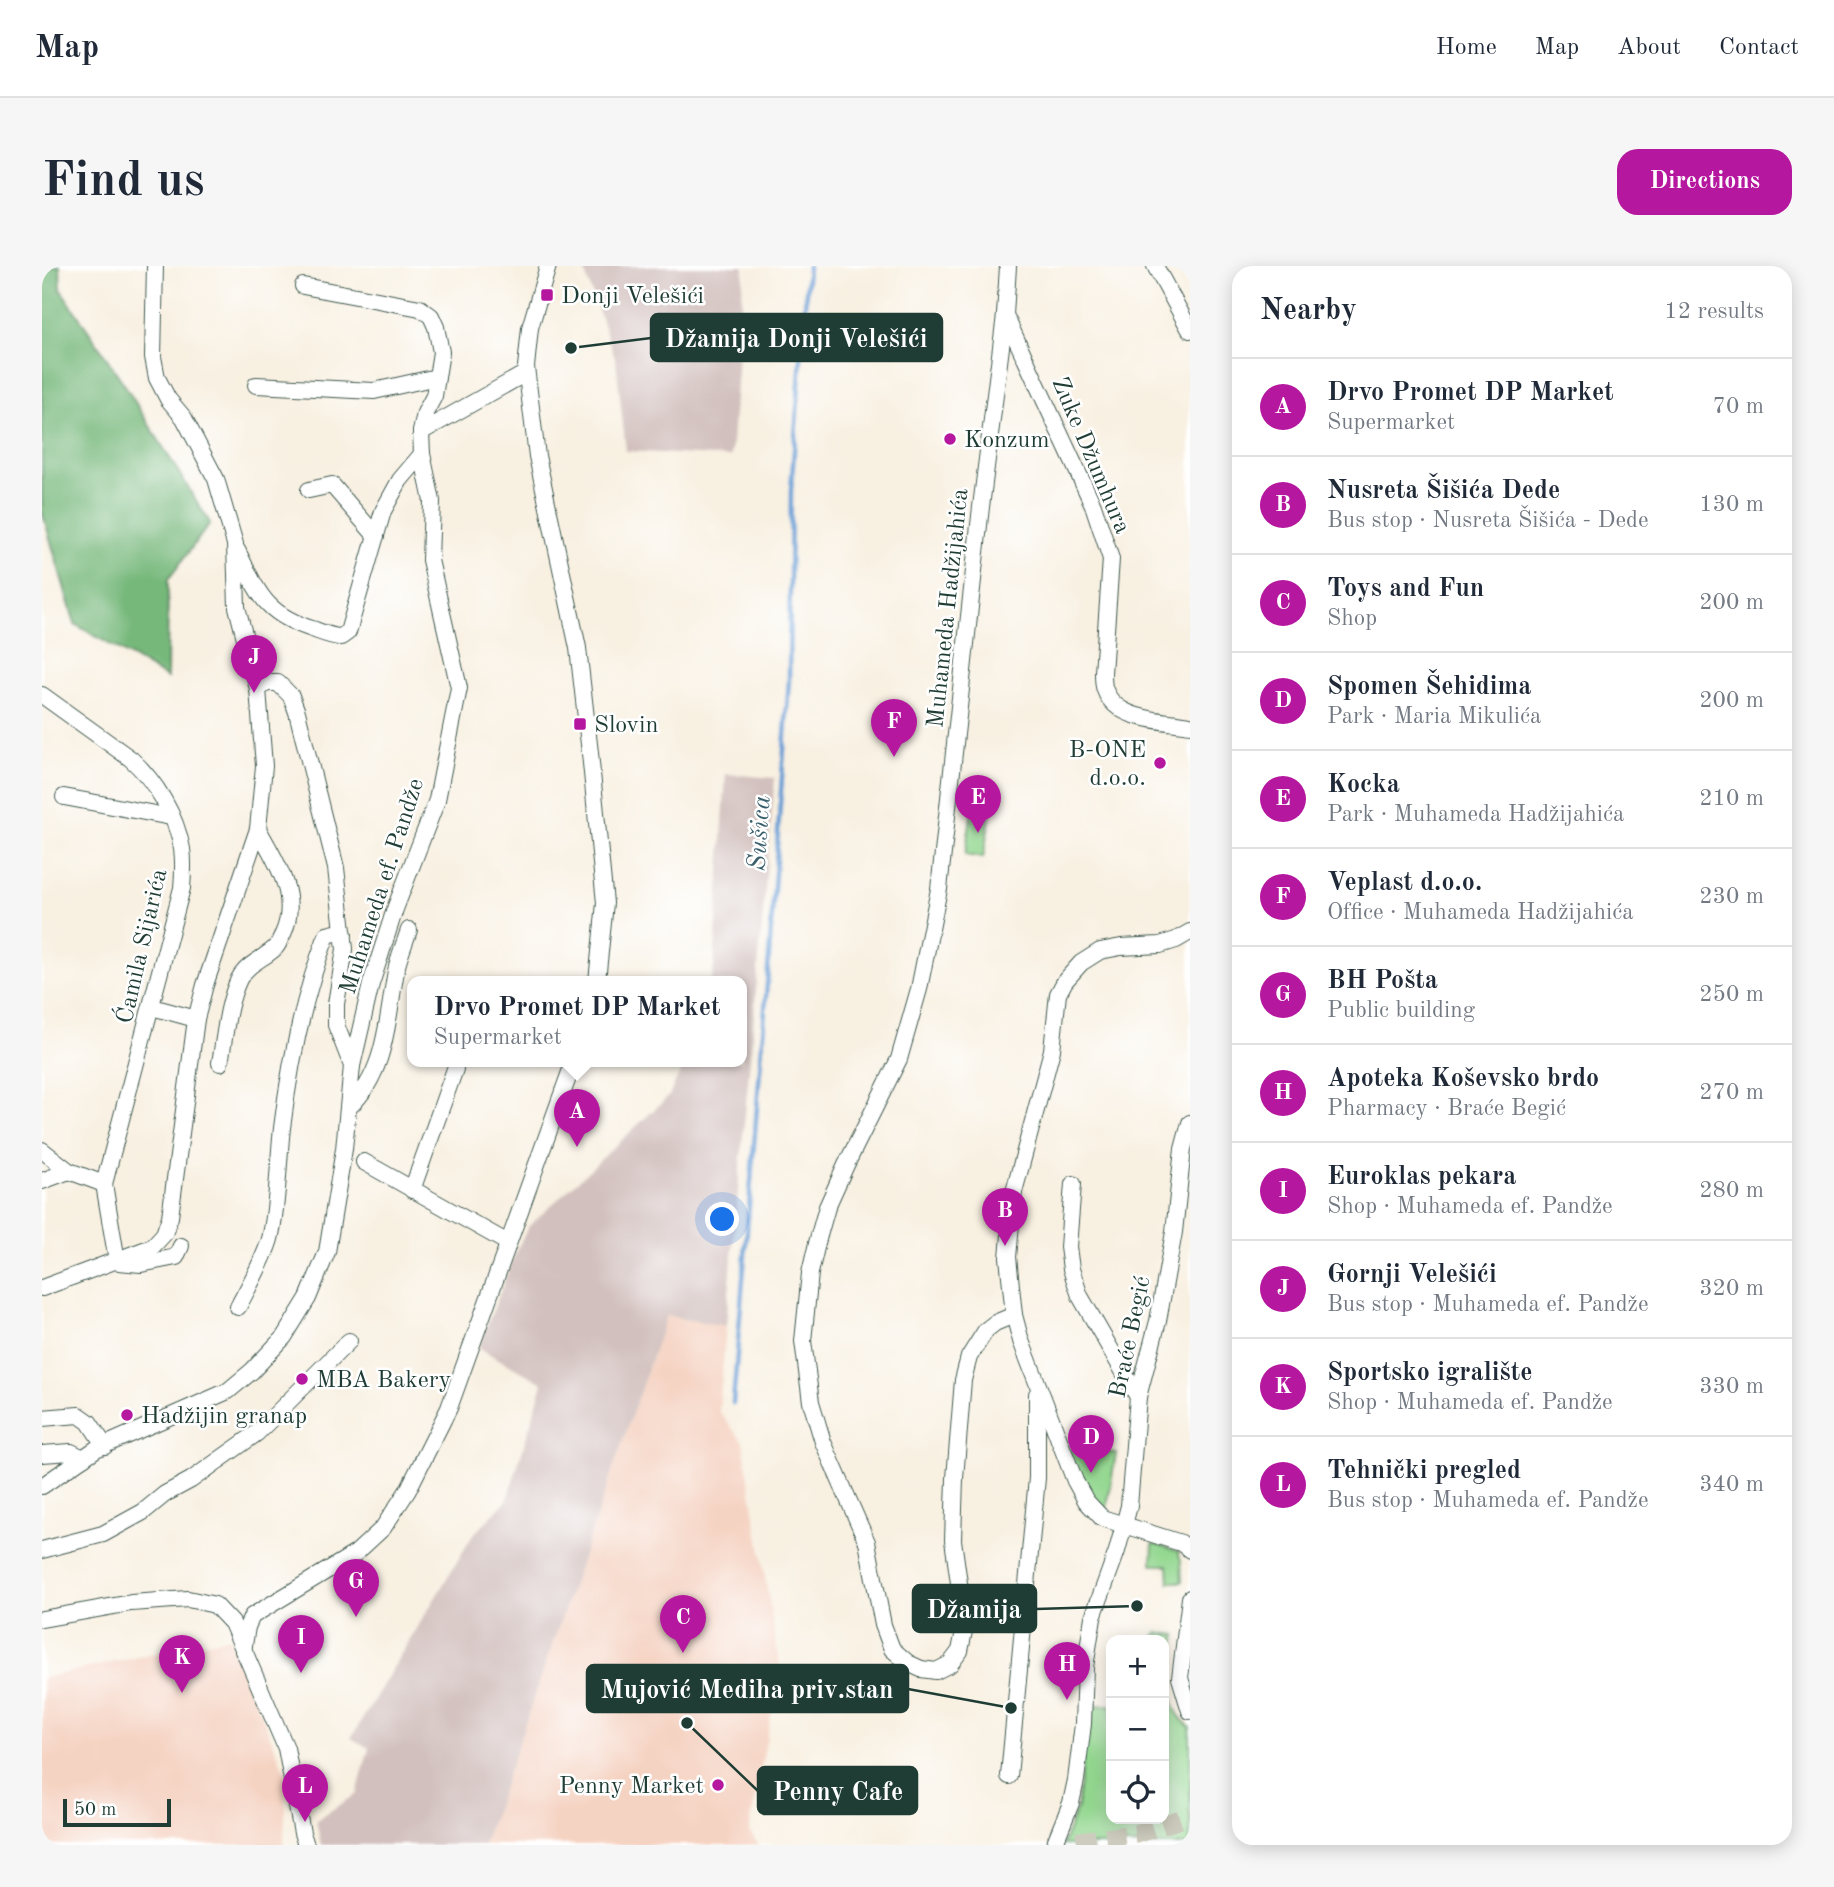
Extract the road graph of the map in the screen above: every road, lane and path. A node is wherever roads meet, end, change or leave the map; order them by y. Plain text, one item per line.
1 (155, 266) edge
2 (1008, 266) edge
3 (1155, 266) edge
4 (546, 267) edge
5 (303, 286) dead end
6 (1005, 315) junction
7 (1190, 330) edge
8 (526, 373) junction
9 (437, 377) junction
10 (256, 385) dead end
11 (421, 432) junction
12 (422, 454) junction
13 (309, 490) dead end
14 (376, 536) junction
15 (235, 544) junction
16 (258, 689) junction
17 (42, 695) edge
18 (1190, 725) edge
19 (64, 797) dead end
20 (171, 817) junction
21 (258, 829) junction
22 (409, 930) dead end
23 (1190, 932) edge
24 (344, 934) junction
25 (598, 976) edge
26 (152, 1007) junction
27 (196, 1019) junction
28 (219, 1063) dead end
29 (352, 1066) junction
30 (572, 1067) edge
31 (455, 1069) dead end
32 (349, 1107) junction
33 (1190, 1123) edge
34 (42, 1150) edge
35 (364, 1162) dead end
36 (69, 1171) junction
37 (42, 1181) edge
38 (104, 1184) junction
39 (1073, 1184) dead end
40 (412, 1190) junction
41 (508, 1243) junction
42 (181, 1246) dead end
43 (117, 1261) junction
44 (42, 1288) edge
45 (238, 1307) dead end
46 (1014, 1315) junction
47 (349, 1341) dead end
48 (1037, 1385) junction
49 (1138, 1397) junction
50 (42, 1418) edge
51 (105, 1446) junction
52 (42, 1454) edge
53 (83, 1458) junction
54 (42, 1486) edge
55 (1124, 1526) junction
56 (42, 1550) edge
57 (1190, 1550) edge
58 (1190, 1598) edge
59 (42, 1619) edge
60 (243, 1651) junction
61 (1190, 1711) edge
62 (1009, 1776) dead end
63 (306, 1845) edge
64 (1054, 1845) edge

1 - 15 street
2 - 6 street, Muhameda Hadžijahića
3 - 7 street
4 - 8 street
5 - 9 street, Muhameda ef. Pandže
6 - 18 street, Zuke Džumhura
6 - 46 street, Muhameda Hadžijahića
8 - 11 street
8 - 25 street
9 - 10 street
9 - 11 street, Muhameda ef. Pandže
11 - 12 street, Muhameda ef. Pandže
12 - 14 street
12 - 29 street, Muhameda ef. Pandže
13 - 14 street
14 - 15 street
15 - 16 street
16 - 21 street
16 - 24 street, Muhameda ef. Pandže
17 - 20 street, Ćamila Sijarića
19 - 20 street
20 - 26 street, Ćamila Sijarića
21 - 27 street
21 - 28 street
22 - 32 street
23 - 46 street
24 - 29 street, Muhameda ef. Pandže
24 - 45 street
26 - 27 street
26 - 38 street, Ćamila Sijarića
27 - 43 street
29 - 32 street, Muhameda ef. Pandže
30 - 41 street
31 - 40 street
32 - 51 street, Muhameda ef. Pandže
33 - 49 street, Braće Begić
34 - 36 street
35 - 40 street
36 - 37 street
36 - 38 street
38 - 43 street, Ćamila Sijarića
39 - 49 street
40 - 41 street
41 - 60 street
42 - 43 street
43 - 44 street
46 - 48 street
47 - 56 street
48 - 55 street
48 - 62 street
49 - 55 street, Braće Begić
50 - 51 street
51 - 53 street, Muhameda ef. Pandže
52 - 53 street
53 - 54 street, Muhameda ef. Pandže
55 - 57 street
55 - 64 street, Braće Begić
58 - 61 street
59 - 60 street
60 - 63 street

